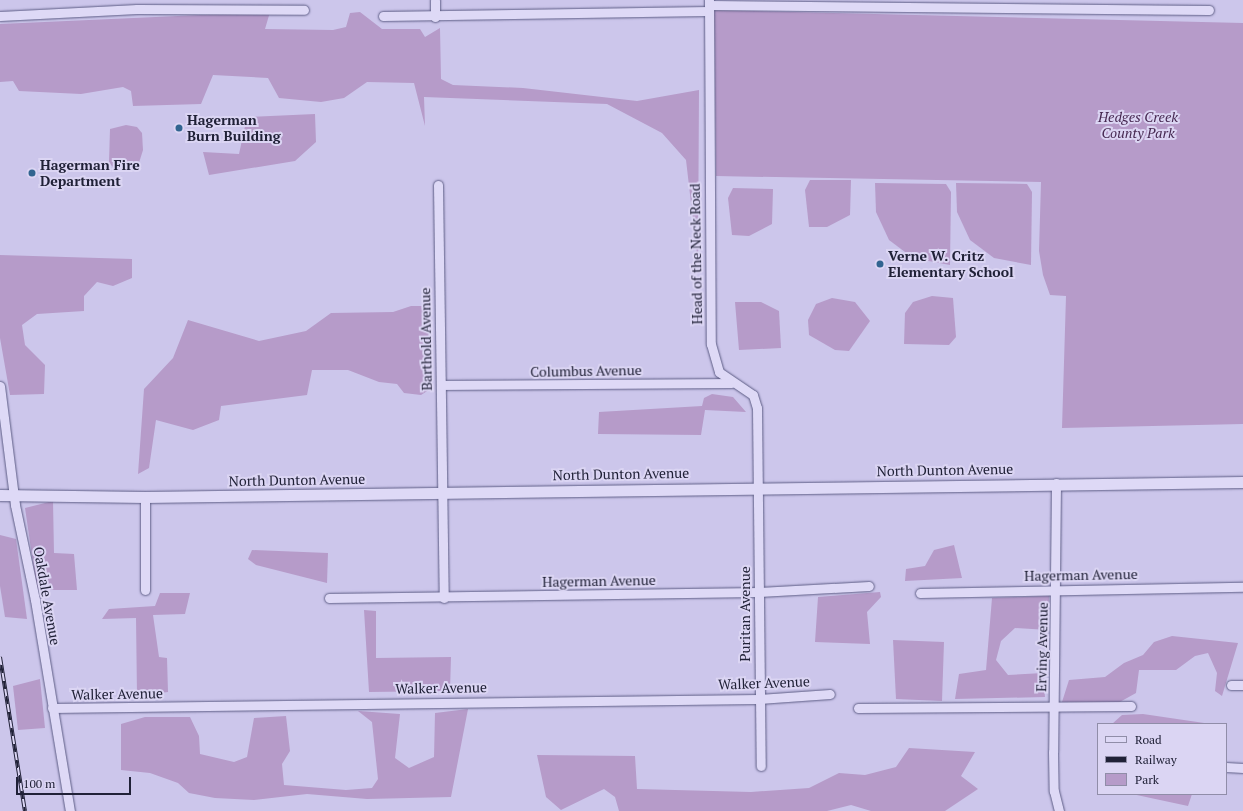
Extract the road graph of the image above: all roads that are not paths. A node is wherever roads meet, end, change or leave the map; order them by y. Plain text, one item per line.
1 (435, 0) edge
2 (1095, 4) edge
3 (137, 5) edge
4 (709, 5) edge
5 (304, 10) dead end
6 (1209, 10) dead end
7 (0, 16) edge
8 (383, 16) dead end
9 (435, 17) junction
10 (438, 185) dead end
11 (731, 382) junction
12 (441, 385) junction
13 (0, 386) edge
14 (1243, 482) edge
15 (1056, 483) junction
16 (759, 486) junction
17 (443, 493) junction
18 (0, 495) edge
19 (14, 495) junction
20 (145, 497) junction
21 (869, 586) dead end
22 (1243, 587) edge
23 (145, 590) dead end
24 (1057, 590) junction
25 (759, 592) junction
26 (920, 593) dead end
27 (329, 598) dead end
28 (444, 598) junction
29 (1231, 685) dead end
30 (1243, 685) edge
31 (830, 694) dead end
32 (759, 699) junction
33 (1131, 706) dead end
34 (1055, 707) junction
35 (52, 708) junction
36 (858, 708) dead end
37 (761, 766) dead end
38 (1227, 767) edge
39 (1243, 768) edge
40 (70, 811) edge
41 (1059, 811) edge

1 - 9 street
2 - 4 street
2 - 6 street
3 - 5 street
3 - 7 street
4 - 9 street
4 - 11 street, Head of the Neck Road
8 - 9 street
10 - 12 street, Barthold Avenue
11 - 12 street, Columbus Avenue
11 - 16 street, Head of the Neck Road
12 - 17 street, Barthold Avenue
13 - 19 street, Oakdale Avenue
14 - 15 street, North Dunton Avenue
15 - 16 street, North Dunton Avenue
15 - 24 street, Erving Avenue
16 - 17 street, North Dunton Avenue
16 - 25 street, Puritan Avenue
17 - 20 street, North Dunton Avenue
17 - 28 street, Barthold Avenue
18 - 19 street, North Dunton Avenue
19 - 20 street, North Dunton Avenue
19 - 35 street, Oakdale Avenue
20 - 23 street
21 - 25 street, Hagerman Avenue
22 - 24 street, Hagerman Avenue
24 - 26 street, Hagerman Avenue
24 - 34 street, Erving Avenue
25 - 28 street, Hagerman Avenue
25 - 32 street, Puritan Avenue
27 - 28 street, Hagerman Avenue
29 - 30 street
31 - 32 street, Walker Avenue
32 - 35 street, Walker Avenue
32 - 37 street, Puritan Avenue
33 - 34 street
34 - 36 street
34 - 41 street, Erving Avenue
35 - 40 street, Oakdale Avenue
38 - 39 street

